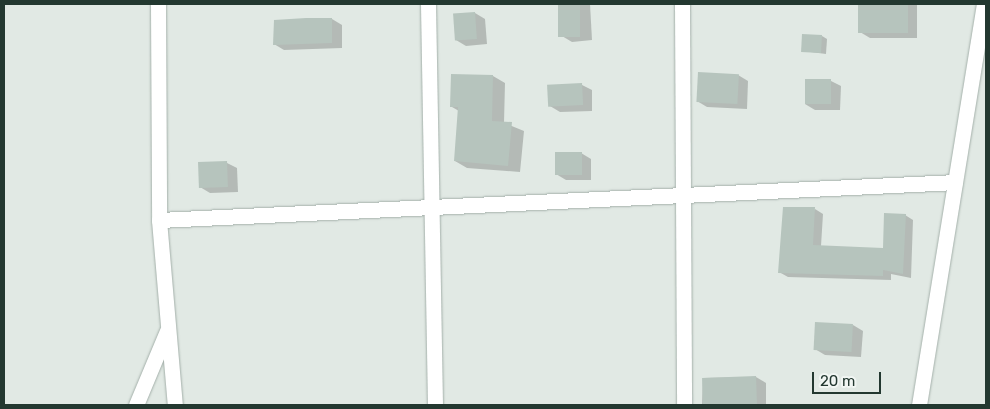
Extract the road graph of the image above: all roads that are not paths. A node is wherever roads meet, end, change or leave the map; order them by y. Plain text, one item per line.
1 (158, 4) edge
2 (428, 4) edge
3 (682, 4) edge
4 (984, 4) edge
5 (955, 182) junction
6 (683, 196) junction
7 (432, 208) junction
8 (159, 220) junction
9 (168, 328) junction
10 (136, 405) edge
11 (175, 405) edge
12 (435, 405) edge
13 (684, 405) edge
14 (919, 405) edge

1 - 8 street
2 - 7 street
3 - 6 street
4 - 5 street
5 - 6 street
5 - 14 street
6 - 7 street
6 - 13 street
7 - 8 street
7 - 12 street
8 - 9 street
9 - 10 street
9 - 11 street

